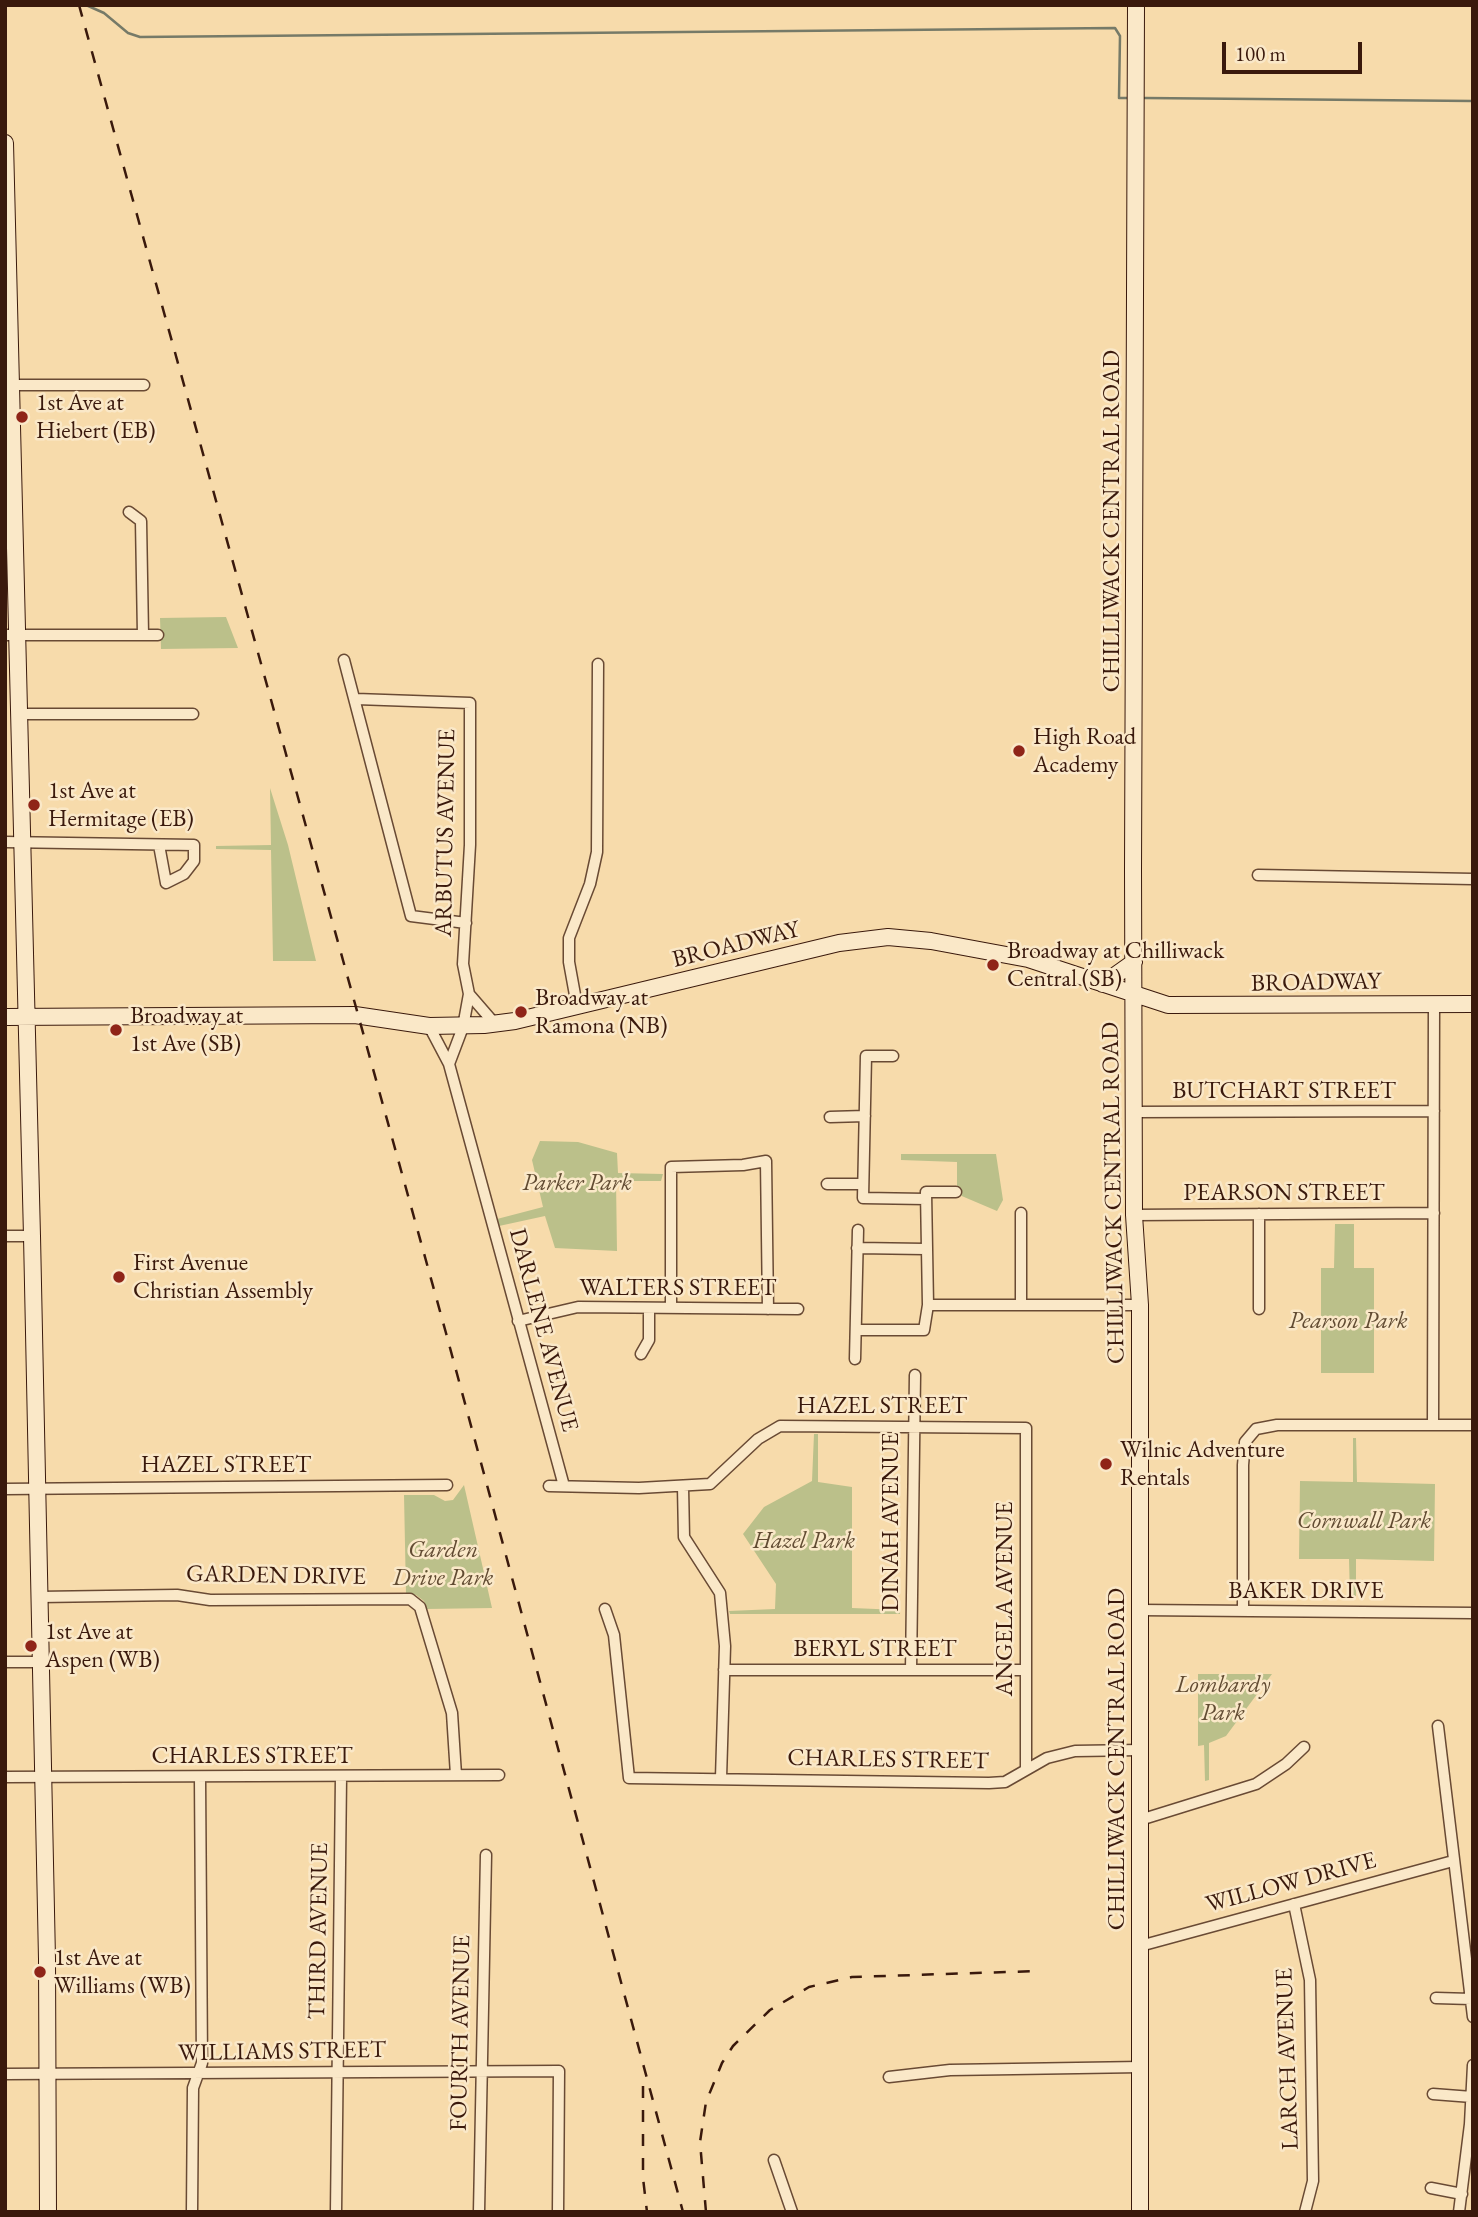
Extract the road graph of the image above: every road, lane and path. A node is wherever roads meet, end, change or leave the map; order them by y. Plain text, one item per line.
1 (1136, 5) edge
2 (5, 143) edge
3 (7, 302) edge
4 (13, 385) junction
5 (144, 385) dead end
6 (9, 467) edge
7 (129, 512) dead end
8 (11, 635) edge
9 (143, 635) junction
10 (158, 635) dead end
11 (344, 660) dead end
12 (598, 664) dead end
13 (356, 699) junction
14 (18, 714) junction
15 (192, 714) dead end
16 (13, 842) edge
17 (159, 845) dead end
18 (1258, 875) dead end
19 (1473, 879) edge
20 (466, 923) junction
21 (1134, 962) junction
22 (1103, 984) junction
23 (469, 994) junction
24 (1135, 996) junction
25 (1434, 1004) junction
26 (1473, 1004) edge
27 (577, 1006) junction
28 (5, 1017) edge
29 (25, 1017) junction
30 (495, 1024) junction
31 (429, 1026) junction
32 (463, 1027) junction
33 (893, 1056) dead end
34 (449, 1064) junction
35 (1434, 1111) junction
36 (1135, 1112) junction
37 (865, 1116) junction
38 (830, 1117) dead end
39 (827, 1184) dead end
40 (863, 1184) junction
41 (956, 1192) dead end
42 (926, 1199) junction
43 (1021, 1213) dead end
44 (1434, 1213) junction
45 (1134, 1214) junction
46 (1259, 1214) junction
47 (858, 1230) dead end
48 (32, 1236) junction
49 (5, 1237) edge
50 (857, 1248) junction
51 (925, 1249) junction
52 (928, 1305) junction
53 (1021, 1305) junction
54 (1140, 1305) junction
55 (649, 1308) junction
56 (671, 1308) junction
57 (768, 1309) junction
58 (798, 1309) dead end
59 (1259, 1309) dead end
60 (518, 1321) junction
61 (856, 1330) junction
62 (641, 1354) dead end
63 (855, 1359) dead end
64 (915, 1375) dead end
65 (1433, 1424) junction
66 (1473, 1425) edge
67 (912, 1427) junction
68 (1026, 1428) joint
69 (447, 1485) dead end
70 (549, 1486) dead end
71 (564, 1486) junction
72 (683, 1487) junction
73 (5, 1489) edge
74 (35, 1489) junction
75 (38, 1597) junction
76 (605, 1609) dead end
77 (1140, 1610) junction
78 (1242, 1611) junction
79 (1473, 1613) edge
80 (5, 1662) edge
81 (40, 1662) junction
82 (724, 1670) junction
83 (911, 1670) junction
84 (1026, 1670) junction
85 (1438, 1726) dead end
86 (1304, 1747) dead end
87 (1140, 1750) junction
88 (1026, 1770) junction
89 (456, 1775) junction
90 (499, 1775) dead end
91 (5, 1777) edge
92 (341, 1777) junction
93 (43, 1778) junction
94 (200, 1778) junction
95 (720, 1779) junction
96 (1140, 1819) junction
97 (486, 1855) dead end
98 (1453, 1861) junction
99 (1294, 1904) junction
100 (1140, 1946) junction
101 (1436, 1998) dead end
102 (1471, 1999) junction
103 (1473, 2017) edge
104 (1473, 2065) edge
105 (1141, 2067) junction
106 (482, 2071) junction
107 (338, 2072) junction
108 (5, 2074) edge
109 (48, 2074) junction
110 (197, 2074) junction
111 (889, 2077) dead end
112 (1433, 2094) dead end
113 (1472, 2097) edge
114 (774, 2160) dead end
115 (1432, 2188) dead end
116 (1462, 2194) junction
117 (48, 2212) edge
118 (192, 2212) edge
119 (336, 2212) edge
120 (479, 2212) edge
121 (558, 2212) edge
122 (792, 2212) edge
123 (1140, 2212) edge
124 (1306, 2212) edge
125 (1459, 2212) edge

1 - 21 street, CHILLIWACK CENTRAL ROAD
2 - 3 street
3 - 4 street
4 - 5 street
4 - 6 street
6 - 8 street
7 - 9 street
8 - 9 street
8 - 14 street
9 - 10 street
11 - 13 street
12 - 27 street
13 - 20 street
13 - 20 street, ARBUTUS AVENUE
14 - 15 street
14 - 16 street
16 - 17 street
16 - 29 street
18 - 19 street
20 - 23 street, ARBUTUS AVENUE
21 - 22 street
21 - 24 street, CHILLIWACK CENTRAL ROAD
22 - 24 street, BROADWAY
22 - 27 street, BROADWAY
23 - 30 street
23 - 32 street, ARBUTUS AVENUE
24 - 25 street, BROADWAY
24 - 36 street, CHILLIWACK CENTRAL ROAD
25 - 26 street, BROADWAY
25 - 35 street
27 - 30 street, BROADWAY
28 - 29 street, BROADWAY
29 - 31 street, BROADWAY
29 - 48 street
30 - 32 street, BROADWAY
31 - 32 street, BROADWAY
31 - 34 street, DARLENE AVENUE
32 - 34 street
33 - 37 street
34 - 60 street, DARLENE AVENUE
35 - 36 street, BUTCHART STREET
35 - 44 street
36 - 45 street, CHILLIWACK CENTRAL ROAD
37 - 38 street
37 - 40 street
39 - 40 street
40 - 42 street
41 - 42 street
42 - 51 street
43 - 53 street
44 - 46 street, PEARSON STREET
44 - 65 street
45 - 46 street, PEARSON STREET
45 - 54 street, CHILLIWACK CENTRAL ROAD
46 - 59 street
47 - 50 street
48 - 49 street
48 - 74 street
50 - 51 street
50 - 61 street
51 - 52 street
52 - 53 street
52 - 61 street
53 - 54 street
54 - 77 street, CHILLIWACK CENTRAL ROAD
55 - 56 street, WALTERS STREET
55 - 60 street, WALTERS STREET
55 - 62 street
56 - 57 street, WALTERS STREET
56 - 57 street
57 - 58 street, WALTERS STREET
60 - 71 street, DARLENE AVENUE
61 - 63 street
64 - 67 street, DINAH AVENUE
65 - 66 street
65 - 78 street
67 - 68 street, HAZEL STREET
67 - 72 street, HAZEL STREET
67 - 83 street, DINAH AVENUE
68 - 84 street, ANGELA AVENUE
69 - 74 street, HAZEL STREET
70 - 71 street, HAZEL STREET
71 - 72 street, HAZEL STREET
72 - 82 street
73 - 74 street, HAZEL STREET
74 - 75 street
75 - 81 street
75 - 89 street, GARDEN DRIVE
76 - 95 street, CHARLES STREET
77 - 78 street, BAKER DRIVE
77 - 87 street, CHILLIWACK CENTRAL ROAD
78 - 79 street, BAKER DRIVE
80 - 81 street
81 - 93 street
82 - 83 street, BERYL STREET
82 - 95 street
83 - 84 street, BERYL STREET
84 - 88 street, ANGELA AVENUE
85 - 98 street
86 - 96 street
87 - 88 street, CHARLES STREET
87 - 96 street, CHILLIWACK CENTRAL ROAD
88 - 95 street, CHARLES STREET
89 - 90 street, CHARLES STREET
89 - 92 street, CHARLES STREET
91 - 93 street, CHARLES STREET
92 - 94 street, CHARLES STREET
92 - 107 street, THIRD AVENUE
93 - 94 street, CHARLES STREET
93 - 109 street
94 - 110 street
96 - 100 street, CHILLIWACK CENTRAL ROAD
97 - 106 street, FOURTH AVENUE
98 - 99 street, WILLOW DRIVE
98 - 102 street
99 - 100 street, WILLOW DRIVE
99 - 124 street, LARCH AVENUE
100 - 105 street, CHILLIWACK CENTRAL ROAD
101 - 102 street
102 - 103 street
104 - 113 street
105 - 111 street
105 - 123 street, CHILLIWACK CENTRAL ROAD
106 - 107 street, WILLIAMS STREET
106 - 120 street, FOURTH AVENUE
106 - 121 street, WILLIAMS STREET
107 - 110 street, WILLIAMS STREET
107 - 119 street, THIRD AVENUE
108 - 109 street, WILLIAMS STREET
109 - 110 street, WILLIAMS STREET
109 - 117 street
110 - 118 street
112 - 113 street
113 - 116 street
114 - 122 street
115 - 116 street
116 - 125 street

